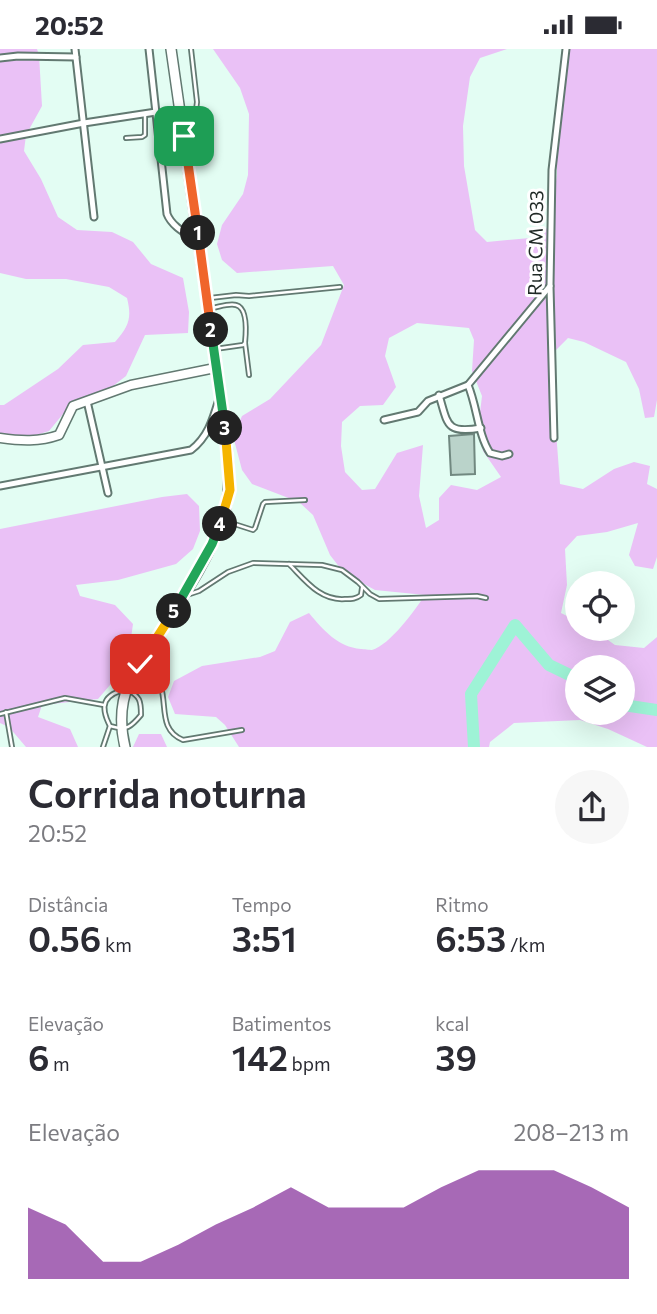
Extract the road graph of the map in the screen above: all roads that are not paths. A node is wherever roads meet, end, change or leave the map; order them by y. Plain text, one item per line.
1 (75, 49) edge
2 (149, 49) edge
3 (171, 49) edge
4 (191, 49) edge
5 (566, 49) edge
6 (76, 57) junction
7 (0, 58) edge
8 (156, 112) junction
9 (145, 114) junction
10 (84, 123) junction
11 (184, 136) junction
12 (126, 138) dead end
13 (0, 139) edge
14 (94, 217) dead end
15 (199, 242) junction
16 (550, 285) junction
17 (340, 287) dead end
18 (208, 304) junction
19 (245, 343) junction
20 (213, 349) junction
21 (215, 368) junction
22 (248, 375) dead end
23 (468, 385) junction
24 (439, 395) junction
25 (219, 396) junction
26 (87, 400) junction
27 (384, 420) dead end
28 (481, 428) junction
29 (0, 438) edge
30 (554, 438) dead end
31 (509, 454) dead end
32 (101, 468) junction
33 (0, 486) edge
34 (108, 493) dead end
35 (305, 500) dead end
36 (222, 520) junction
37 (289, 564) junction
38 (362, 588) junction
39 (184, 595) junction
40 (486, 598) dead end
41 (140, 664) junction
42 (127, 689) junction
43 (104, 705) junction
44 (6, 712) junction
45 (0, 714) edge
46 (110, 726) junction
47 (121, 729) junction
48 (242, 730) dead end
49 (12, 747) edge
50 (103, 747) edge
51 (125, 747) edge

1 - 6 street
2 - 8 street
3 - 11 main road
4 - 11 lane
5 - 16 street, Rua CM 033
6 - 7 street
6 - 10 street
8 - 9 street
8 - 15 street
9 - 10 street
9 - 12 lane
10 - 13 street
10 - 14 street
11 - 15 main road
15 - 18 main road
16 - 23 street
16 - 30 street, Rua CM 033
17 - 18 lane
18 - 19 lane
18 - 20 main road
19 - 20 lane
19 - 22 lane
20 - 21 main road
21 - 25 main road
21 - 26 street
23 - 24 street
23 - 28 street
24 - 27 street
24 - 28 street
25 - 32 street
25 - 36 main road
26 - 29 street
26 - 32 street
28 - 31 street
32 - 33 street
32 - 34 street
35 - 36 lane
36 - 39 main road
37 - 38 lane
37 - 38 lane
37 - 39 lane
38 - 40 lane
39 - 41 main road
41 - 42 main road
41 - 48 lane
42 - 43 lane
42 - 47 main road
42 - 47 lane
43 - 44 lane
43 - 46 lane
44 - 45 lane
44 - 49 lane
46 - 47 lane
46 - 50 lane
47 - 51 main road

